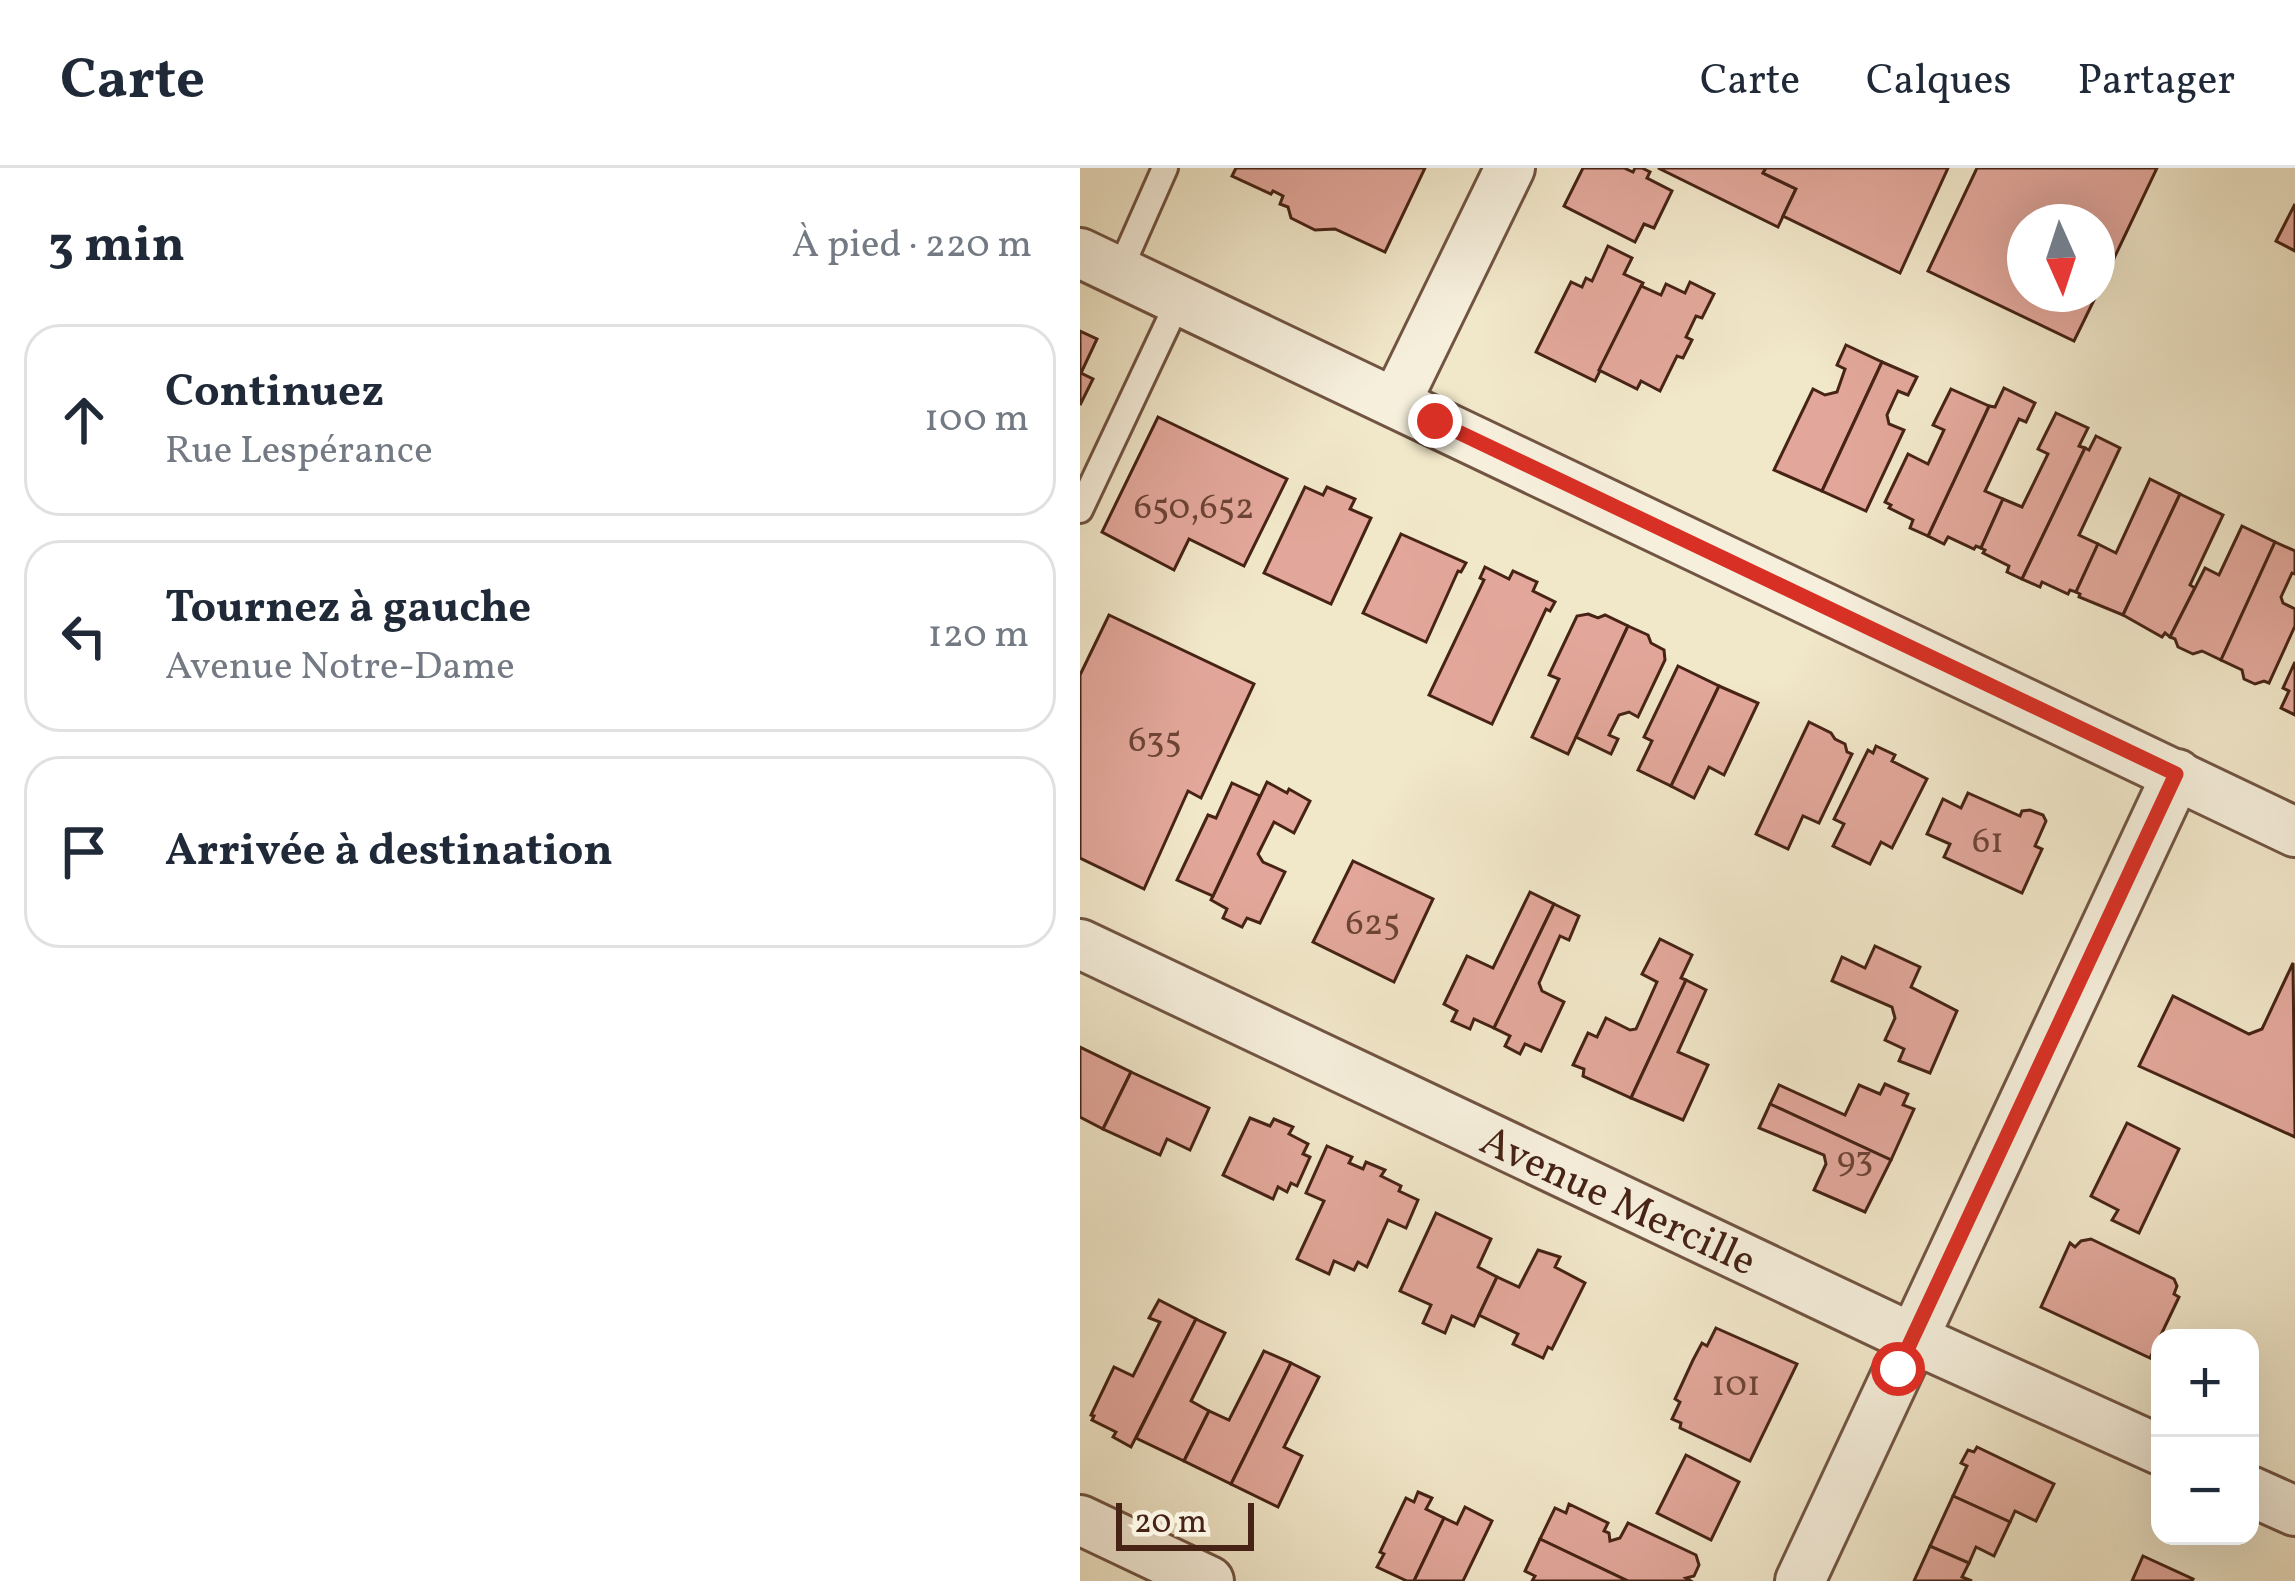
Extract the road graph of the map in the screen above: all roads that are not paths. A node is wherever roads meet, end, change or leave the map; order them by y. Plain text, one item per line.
1 (1165, 168) edge
2 (1510, 168) edge
3 (1100, 262) edge
4 (1179, 300) junction
5 (1396, 402) junction
6 (1080, 510) edge
7 (2176, 774) junction
8 (2295, 832) edge
9 (1080, 944) edge
10 (1912, 1338) junction
11 (2151, 1446) edge
12 (1080, 1520) edge
13 (1209, 1581) edge
14 (1800, 1581) edge

1 - 3 lane
2 - 5 street
3 - 4 street
4 - 5 street
4 - 6 lane
5 - 7 street
7 - 8 street
7 - 10 street
9 - 10 street, Avenue Mercille
10 - 11 street, Avenue Mercille
10 - 14 street
12 - 13 street

